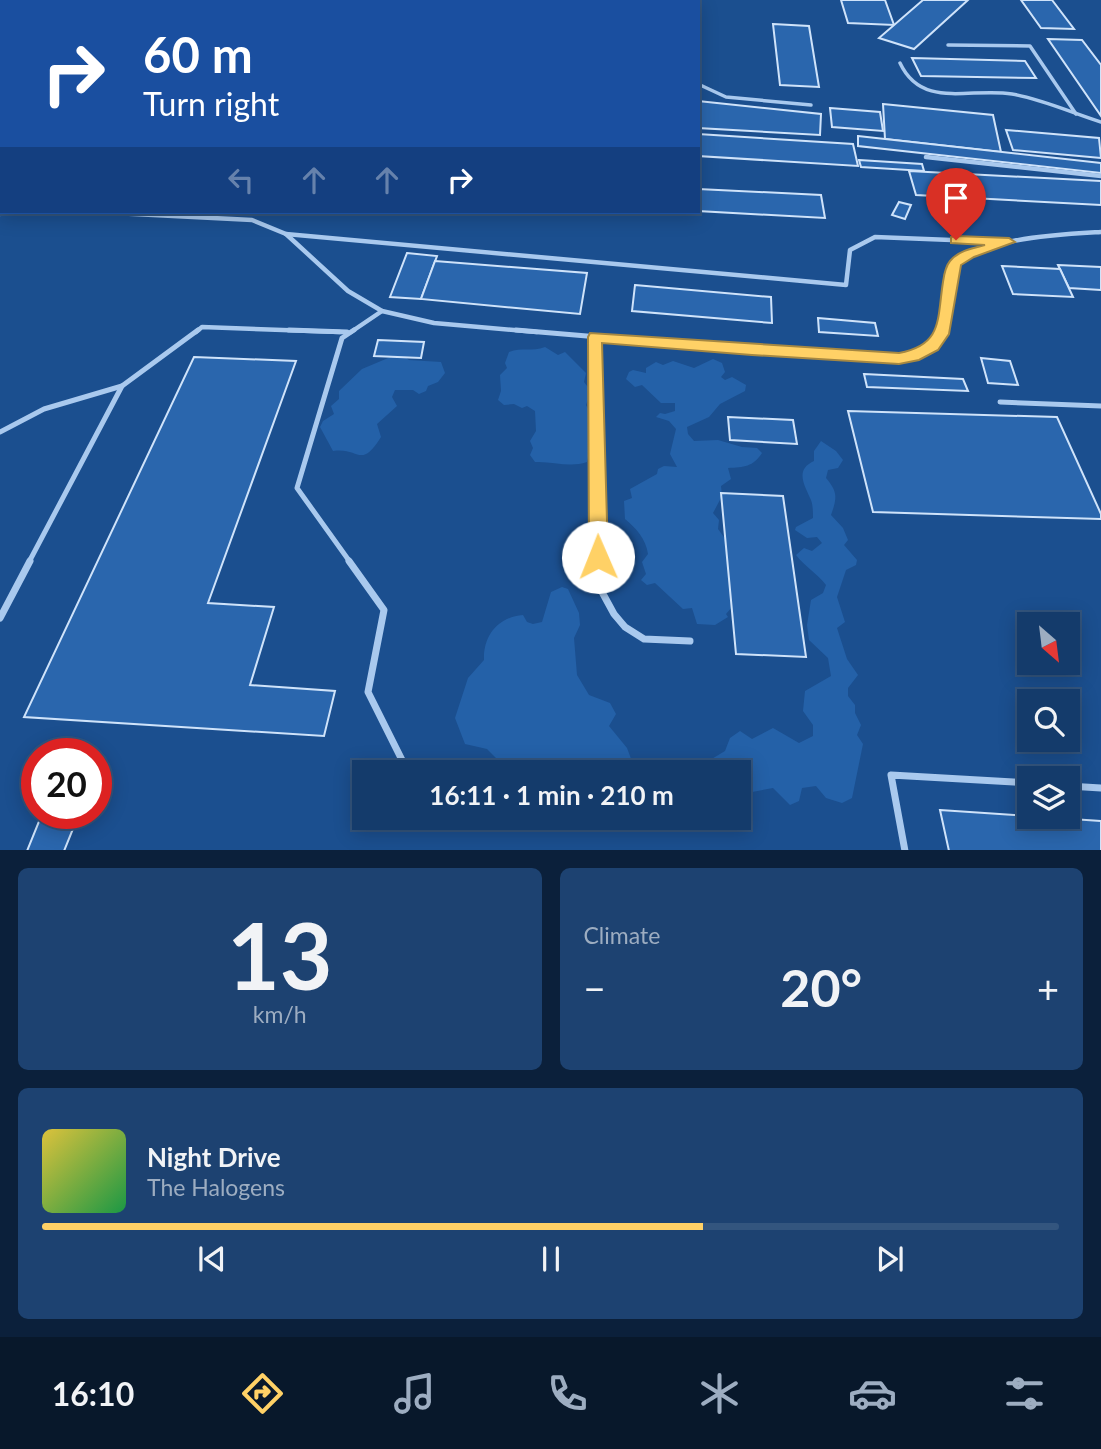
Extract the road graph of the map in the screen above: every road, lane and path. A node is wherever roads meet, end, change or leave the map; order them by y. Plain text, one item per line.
1 (948, 45) dead end
2 (900, 62) dead end
3 (700, 85) edge
4 (811, 105) dead end
5 (1076, 114) junction
6 (1101, 122) edge
7 (926, 158) dead end
8 (1101, 176) edge
9 (134, 214) edge
10 (1101, 232) edge
11 (286, 234) junction
12 (1009, 242) junction
13 (382, 311) junction
14 (347, 332) junction
15 (595, 337) junction
16 (122, 386) junction
17 (1000, 401) dead end
18 (1101, 406) edge
19 (0, 432) edge
20 (0, 618) edge
21 (690, 641) dead end
22 (402, 760) edge
23 (1017, 782) edge
24 (1080, 787) edge
25 (1101, 788) edge
26 (905, 850) edge

1 - 5 lane
2 - 5 lane
3 - 4 lane
5 - 6 lane
7 - 8 lane
9 - 11 lane
10 - 12 lane
11 - 12 lane
11 - 13 lane
12 - 15 lane
13 - 14 lane
13 - 15 lane
14 - 16 lane
14 - 22 lane
15 - 21 lane
16 - 19 lane
16 - 20 lane
17 - 18 lane
23 - 26 lane
24 - 25 lane

